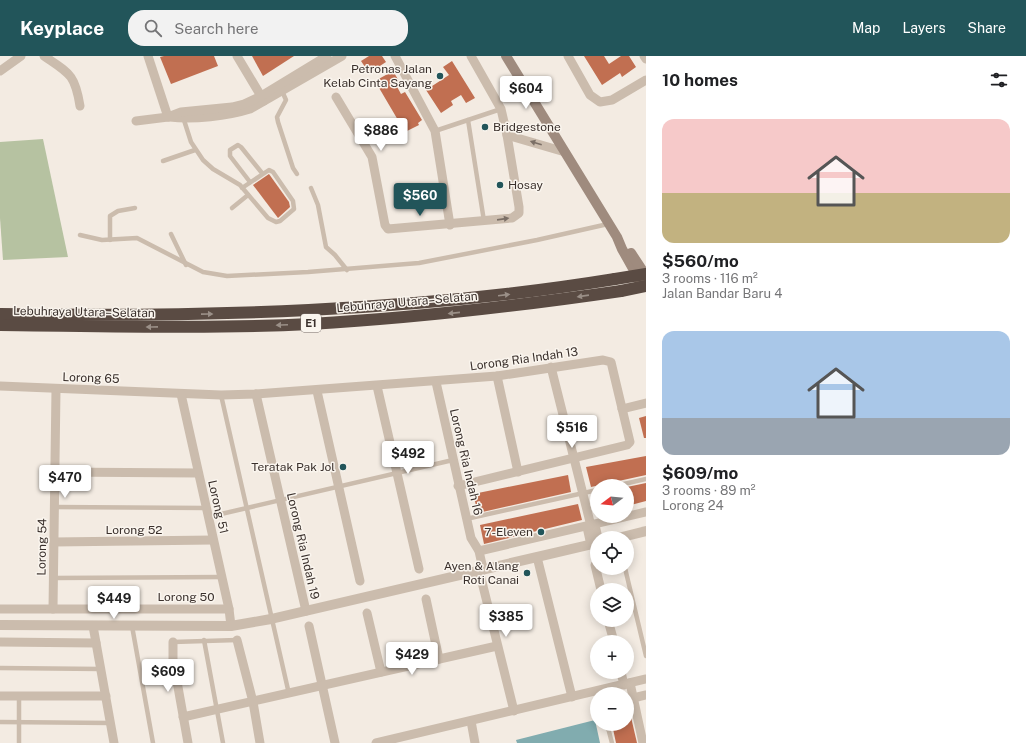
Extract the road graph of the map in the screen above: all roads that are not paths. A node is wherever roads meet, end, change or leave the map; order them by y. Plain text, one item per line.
1 (21, 56) edge
2 (44, 56) edge
3 (148, 56) edge
4 (237, 56) edge
5 (327, 56) edge
6 (342, 56) edge
7 (395, 56) edge
8 (471, 56) edge
9 (506, 56) edge
10 (568, 56) edge
11 (644, 56) edge
12 (646, 59) edge
13 (319, 61) edge
14 (0, 71) edge
15 (646, 80) edge
16 (282, 91) junction
17 (336, 97) dead end
18 (263, 99) junction
19 (80, 106) dead end
20 (501, 110) junction
21 (182, 115) junction
22 (168, 117) junction
23 (468, 120) junction
24 (136, 121) dead end
25 (435, 131) junction
26 (508, 135) junction
27 (195, 150) junction
28 (565, 152) junction
29 (163, 161) dead end
30 (262, 173) junction
31 (297, 174) dead end
32 (250, 182) junction
33 (242, 188) junction
34 (311, 188) dead end
35 (248, 195) junction
36 (135, 208) dead end
37 (232, 208) dead end
38 (484, 221) junction
39 (609, 224) junction
40 (450, 225) junction
41 (171, 234) dead end
42 (80, 235) dead end
43 (617, 236) junction
44 (110, 240) junction
45 (186, 265) junction
46 (347, 270) junction
47 (646, 275) edge
48 (646, 286) edge
49 (646, 290) edge
50 (0, 314) edge
51 (0, 325) edge
52 (551, 367) junction
53 (497, 376) junction
54 (436, 382) junction
55 (0, 386) edge
56 (377, 386) junction
57 (56, 389) junction
58 (317, 391) junction
59 (180, 394) junction
60 (256, 394) junction
61 (221, 395) junction
62 (646, 403) edge
63 (622, 408) junction
64 (575, 459) junction
65 (453, 460) junction
66 (55, 472) junction
67 (518, 472) junction
68 (198, 473) junction
69 (397, 473) junction
70 (646, 479) edge
71 (634, 482) edge
72 (339, 486) junction
73 (458, 486) junction
74 (590, 492) edge
75 (583, 494) junction
76 (280, 500) junction
77 (54, 507) junction
78 (245, 508) junction
79 (207, 512) junction
80 (646, 512) edge
81 (466, 519) junction
82 (591, 526) junction
83 (592, 531) edge
84 (646, 531) edge
85 (634, 534) edge
86 (214, 540) junction
87 (54, 542) junction
88 (590, 543) edge
89 (479, 551) junction
90 (537, 557) junction
91 (419, 569) dead end
92 (481, 570) junction
93 (627, 575) edge
94 (222, 577) junction
95 (54, 578) junction
96 (360, 581) dead end
97 (426, 599) dead end
98 (0, 609) edge
99 (53, 609) junction
100 (229, 609) junction
101 (306, 610) junction
102 (367, 613) dead end
103 (271, 619) junction
104 (0, 625) edge
105 (93, 626) junction
106 (132, 626) junction
107 (231, 626) junction
108 (309, 626) dead end
109 (204, 640) junction
110 (237, 640) joint
111 (0, 642) edge
112 (173, 642) joint
113 (96, 643) junction
114 (497, 646) junction
115 (646, 656) edge
116 (439, 658) junction
117 (0, 668) edge
118 (101, 669) junction
119 (381, 672) junction
120 (624, 679) edge
121 (646, 680) edge
122 (627, 684) junction
123 (323, 686) junction
124 (617, 687) edge
125 (628, 687) edge
126 (289, 694) junction
127 (590, 694) edge
128 (646, 695) edge
129 (0, 696) edge
130 (19, 696) junction
131 (106, 696) junction
132 (572, 697) junction
133 (634, 698) edge
134 (634, 701) edge
135 (253, 702) junction
136 (217, 709) junction
137 (514, 711) junction
138 (183, 717) junction
139 (471, 721) junction
140 (0, 722) edge
141 (19, 722) junction
142 (111, 724) junction
143 (643, 727) edge
144 (609, 731) edge
145 (403, 740) edge
146 (19, 743) edge
147 (114, 743) edge
148 (153, 743) edge
149 (188, 743) edge
150 (224, 743) edge
151 (260, 743) edge
152 (335, 743) edge
153 (376, 743) edge
154 (475, 743) edge
155 (612, 743) edge
156 (643, 743) edge

1 - 14 street
2 - 19 street
3 - 22 street
4 - 18 street
5 - 13 street
6 - 13 street
7 - 25 street
8 - 20 street
9 - 28 main road
10 - 15 street
11 - 12 street
13 - 16 street
13 - 18 street
16 - 18 street
16 - 31 lane
17 - 40 street
18 - 21 street
20 - 23 lane
20 - 26 street
21 - 22 street
21 - 27 lane
22 - 24 street
23 - 25 lane
23 - 38 lane
25 - 40 street
28 -> 26 street
38 -> 26 street
27 - 29 lane
27 - 33 lane
28 - 39 main road
30 - 32 lane
30 - 32 lane
30 - 35 lane
32 - 33 lane
33 - 35 lane
34 - 46 lane
35 - 37 lane
36 - 44 lane
38 - 40 street
39 - 43 main road
39 - 46 lane
41 - 45 lane
42 - 44 lane
43 - 47 main road
43 - 49 main road
44 - 45 lane
45 - 46 lane
50 -> 47 highway, Lebuhraya Utara–Selatan / E1, bridge
48 -> 51 highway, Lebuhraya Utara–Selatan / E1, bridge
52 - 53 street, Lorong Ria Indah 13
52 - 63 street, Lorong Ria Indah 13
52 - 64 street
53 - 54 street, Lorong Ria Indah 13
53 - 67 street
54 - 56 street, Lorong Ria Indah 13
54 - 65 street, Lorong Ria Indah 16
55 - 57 street, Lorong 65
56 - 58 street, Lorong Ria Indah 13
56 - 69 street
57 - 59 street, Lorong 65
57 - 66 street, Lorong 54
58 - 60 street, Lorong Ria Indah 13
58 - 72 street
59 - 61 street, Lorong Ria Indah 13
59 - 68 street, Lorong 51
60 - 61 street, Lorong Ria Indah 13
60 - 76 street, Lorong Ria Indah 19
61 - 78 lane
62 - 63 street
63 - 64 street, Lorong Ria Indah 13
64 - 67 street, Lorong Ria Indah 13
64 - 75 street
65 - 69 lane
65 - 73 street, Lorong Ria Indah 16
66 - 68 street
66 - 77 street, Lorong 54
67 - 73 street, Lorong Ria Indah 13
68 - 79 street, Lorong 51
69 - 72 lane
69 - 91 street
70 - 71 lane
72 - 76 lane
72 - 96 street
73 - 81 street, Lorong Ria Indah 16
74 - 75 lane
75 - 81 lane
75 - 82 street
76 - 78 lane
76 - 101 street, Lorong Ria Indah 19
77 - 79 lane
77 - 87 street, Lorong 54
78 - 79 lane
78 - 103 lane
79 - 86 street, Lorong 51
80 - 82 street
81 - 89 street, Lorong Ria Indah 16
82 - 83 street
82 - 89 street
84 - 85 street
86 - 87 street, Lorong 52
86 - 94 street, Lorong 51
87 - 95 street, Lorong 54
88 - 90 street
89 - 92 street, Lorong Ria Indah 16
90 - 92 street
90 - 132 street
92 - 101 street
92 - 114 street, Lorong Ria Indah 16
93 - 115 lane
94 - 95 lane
94 - 100 street, Lorong 51
95 - 99 street, Lorong 54
97 - 116 street
98 - 99 street, Lorong 50
99 - 100 street, Lorong 50
100 - 107 street, Lorong 51
101 - 103 street
102 - 119 street
103 - 107 street
103 - 126 lane
104 - 105 street
105 - 106 street
105 - 113 street
106 - 107 street
106 - 148 lane
108 - 123 street
109 - 110 lane
109 - 112 lane
109 - 136 lane
110 - 135 street
111 - 113 street
112 - 138 street
113 - 118 street
114 - 116 street
114 - 137 street, Lorong Ria Indah 16
116 - 119 street
117 - 118 lane
118 - 131 street
119 - 123 street
120 - 122 street
121 - 122 street
122 - 124 street
122 - 125 street
123 - 126 street
123 - 152 street
126 - 135 street
127 - 132 street
128 - 133 street
129 - 130 street
130 - 131 street
130 - 141 lane
131 - 142 street
132 - 137 street
134 - 143 street
135 - 136 street
135 - 151 street
136 - 138 street
136 - 150 lane
137 - 139 street
138 - 149 street
139 - 145 street
139 - 154 street
140 - 141 lane
141 - 142 lane
141 - 146 lane
142 - 147 street
143 - 156 street
144 - 155 lane
145 - 153 street

